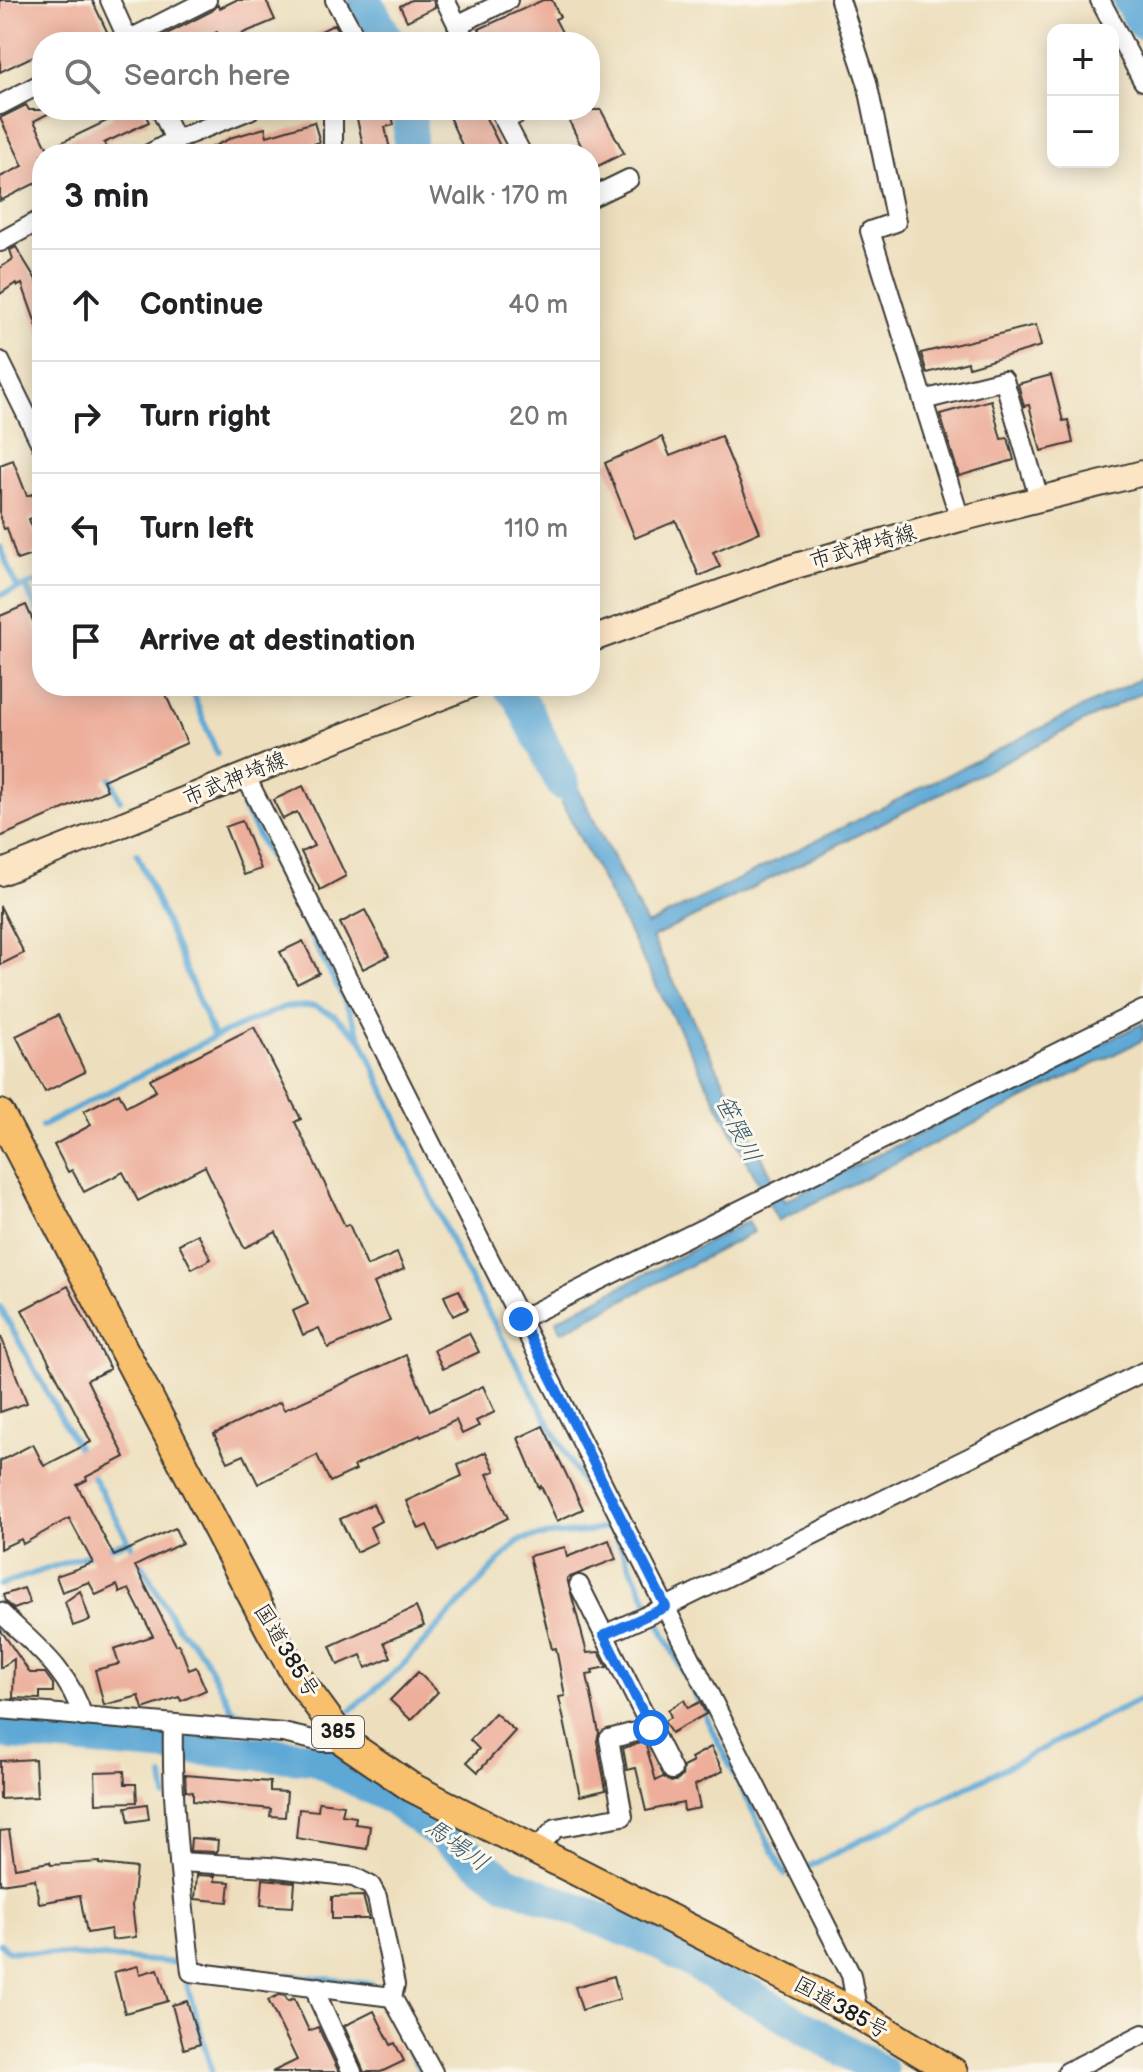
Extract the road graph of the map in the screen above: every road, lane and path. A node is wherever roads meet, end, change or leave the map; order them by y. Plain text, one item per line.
1 (110, 0) edge
2 (207, 0) edge
3 (335, 0) edge
4 (445, 0) edge
5 (508, 0) edge
6 (840, 0) edge
7 (1100, 0) edge
8 (123, 32) edge
9 (145, 32) edge
10 (353, 32) edge
11 (460, 32) edge
12 (464, 32) edge
13 (1143, 81) edge
14 (32, 88) edge
15 (0, 105) edge
16 (165, 120) edge
17 (229, 120) edge
18 (333, 120) edge
19 (505, 120) edge
20 (173, 144) edge
21 (180, 144) edge
22 (333, 144) edge
23 (517, 144) edge
24 (629, 179) dead end
25 (600, 193) edge
26 (32, 224) edge
27 (0, 242) edge
28 (0, 361) edge
29 (923, 400) junction
30 (32, 426) edge
31 (1143, 473) edge
32 (1039, 498) junction
33 (960, 519) junction
34 (600, 636) edge
35 (444, 696) edge
36 (245, 775) junction
37 (0, 873) edge
38 (1143, 1010) edge
39 (0, 1114) edge
40 (521, 1319) junction
41 (1143, 1372) edge
42 (579, 1585) dead end
43 (666, 1607) junction
44 (0, 1612) edge
45 (604, 1635) junction
46 (0, 1709) edge
47 (83, 1717) junction
48 (173, 1725) junction
49 (651, 1728) junction
50 (345, 1742) junction
51 (672, 1770) dead end
52 (535, 1850) junction
53 (179, 1862) junction
54 (319, 1987) junction
55 (392, 1997) junction
56 (858, 2014) junction
57 (1143, 2034) edge
58 (352, 2072) edge
59 (433, 2072) edge
60 (953, 2072) edge
61 (1067, 2072) edge

1 - 8 street
2 - 9 street
3 - 10 street
4 - 11 street
5 - 12 street
6 - 29 street
7 - 13 street
14 - 15 street
16 - 20 street
17 - 21 street
18 - 22 street
19 - 23 street
24 - 25 street
26 - 27 street
28 - 30 street
29 - 32 street
29 - 33 street
31 - 32 main road, 市武神埼線
32 - 33 main road, 市武神埼線
33 - 34 main road, 市武神埼線
35 - 36 main road, 市武神埼線
36 - 37 main road, 市武神埼線
36 - 40 street
38 - 40 street
39 - 50 highway, 国道385号 / 385
40 - 43 street
41 - 43 street
42 - 45 street
43 - 45 street
43 - 56 street
44 - 47 street
45 - 49 street
46 - 47 street
47 - 48 street
48 - 50 street
48 - 53 street
49 - 51 street
49 - 52 street
50 - 52 highway, 国道385号 / 385
52 - 56 highway, 国道385号 / 385
53 - 54 street
53 - 55 street
54 - 55 street
54 - 58 street
55 - 59 street
56 - 60 highway, 国道385号 / 385
57 - 61 street

